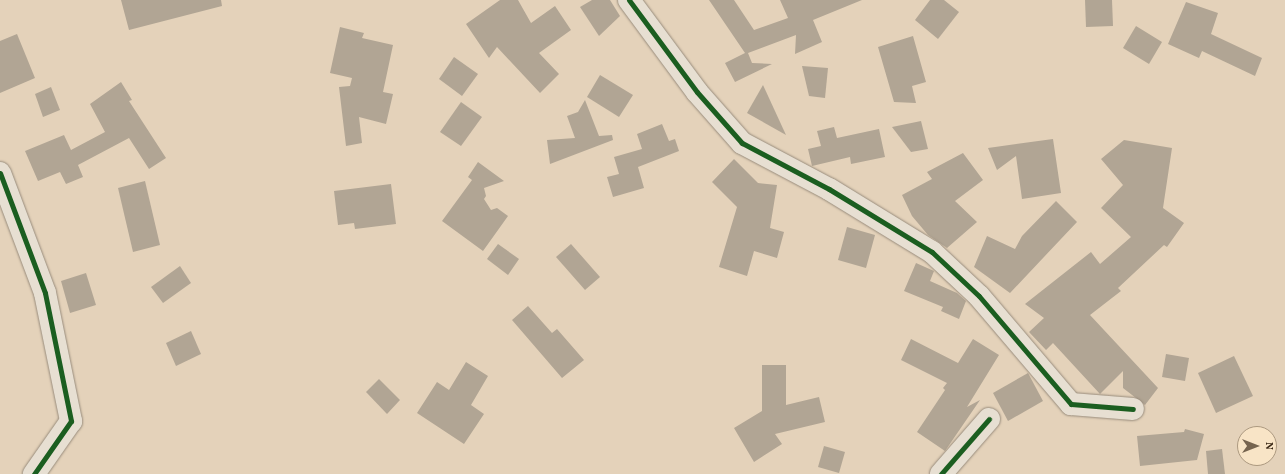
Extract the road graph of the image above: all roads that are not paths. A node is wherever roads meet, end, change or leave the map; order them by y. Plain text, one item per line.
1 (629, 0) edge
2 (0, 173) edge
3 (1133, 409) dead end
4 (989, 419) dead end
5 (34, 474) edge
6 (941, 474) edge

1 - 3 street
2 - 5 street
4 - 6 street

